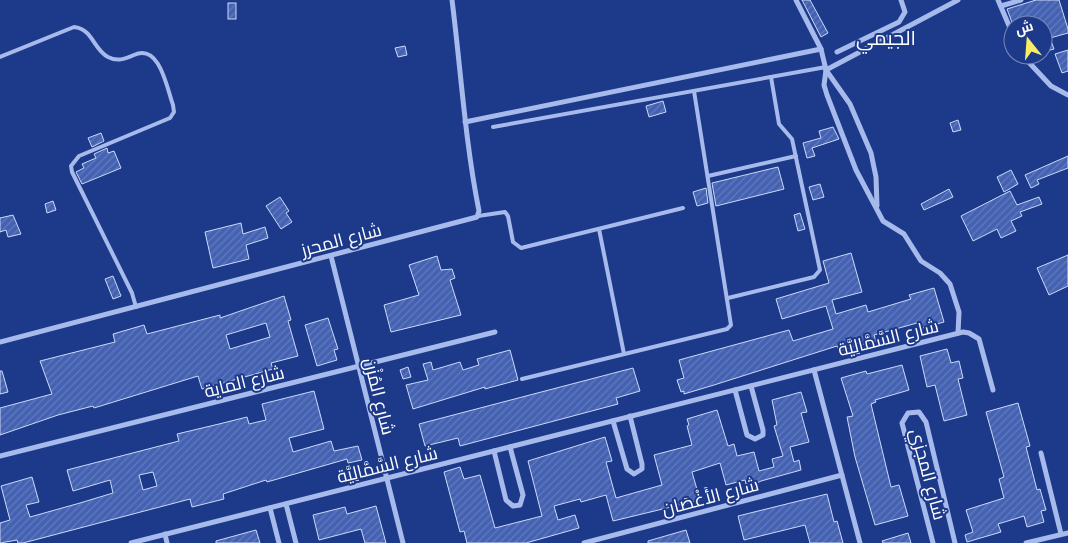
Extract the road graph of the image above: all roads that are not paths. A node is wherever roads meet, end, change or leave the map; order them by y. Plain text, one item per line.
1 (452, 0) edge
2 (796, 0) edge
3 (901, 0) edge
4 (958, 0) edge
5 (998, 0) edge
6 (1021, 0) edge
7 (1001, 6) junction
8 (1005, 15) edge
9 (821, 50) junction
10 (837, 52) dead end
11 (0, 56) edge
12 (1032, 65) edge
13 (826, 68) junction
14 (771, 77) junction
15 (694, 91) junction
16 (1068, 95) edge
17 (466, 122) junction
18 (493, 127) dead end
19 (796, 156) junction
20 (708, 176) junction
21 (877, 207) junction
22 (683, 208) dead end
23 (478, 216) junction
24 (599, 229) junction
25 (331, 256) junction
26 (728, 298) junction
27 (136, 307) junction
28 (495, 332) dead end
29 (958, 333) junction
30 (0, 342) edge
31 (624, 354) junction
32 (359, 366) junction
33 (814, 370) junction
34 (522, 379) dead end
35 (751, 386) junction
36 (735, 390) junction
37 (993, 390) dead end
38 (630, 416) junction
39 (613, 420) junction
40 (510, 447) junction
41 (494, 451) junction
42 (1041, 453) dead end
43 (0, 456) edge
44 (842, 475) junction
45 (387, 478) junction
46 (286, 504) junction
47 (270, 508) junction
48 (1068, 532) edge
49 (165, 534) junction
50 (1061, 534) junction
51 (148, 541) edge
52 (131, 543) edge
53 (166, 543) edge
54 (279, 543) edge
55 (296, 543) edge
56 (403, 543) edge
57 (584, 543) edge
58 (860, 543) edge
59 (933, 543) edge
60 (955, 543) edge
61 (1026, 543) edge

1 - 17 street
2 - 9 street
3 - 10 street
4 - 13 street
5 - 7 street
6 - 7 street
7 - 8 street
9 - 13 street
9 - 17 street
11 - 27 lane
12 - 16 street
13 - 14 lane
13 - 21 street
13 - 21 street
14 - 15 lane
14 - 19 lane
15 - 18 lane
15 - 20 lane
17 - 23 street
19 - 20 lane
19 - 26 lane
20 - 26 lane
21 - 29 street
22 - 24 lane
23 - 24 lane
23 - 25 street, شارع المحرز
24 - 31 lane
25 - 27 street, شارع المحرز
25 - 32 street, شارع المُزْن
26 - 31 lane
27 - 30 street, شارع المحرز
28 - 32 street, شارع الماية
29 - 33 street, شارع السَّمَّالِيَّة
29 - 37 street, شارع السَّمَّالِيَّة
31 - 34 lane
32 - 43 street, شارع الماية
32 - 45 street, شارع المُزْن
33 - 35 street, شارع السَّمَّالِيَّة
33 - 44 street
35 - 36 street, شارع السَّمَّالِيَّة
35 - 36 street
36 - 38 street, شارع السَّمَّالِيَّة
38 - 39 street, شارع السَّمَّالِيَّة
38 - 39 street
39 - 40 street, شارع السَّمَّالِيَّة
40 - 41 street, شارع السَّمَّالِيَّة
40 - 41 street
41 - 45 street, شارع السَّمَّالِيَّة
42 - 50 street
44 - 57 street, شارع الأَغْصَان
44 - 58 street
45 - 46 street, شارع السَّمَّالِيَّة
45 - 56 street, شارع المُزْن
46 - 47 street, شارع السَّمَّالِيَّة
46 - 55 street
47 - 49 street, شارع السَّمَّالِيَّة
47 - 54 street
48 - 50 street
49 - 51 street, شارع السَّمَّالِيَّة
49 - 53 street
50 - 61 street
51 - 52 street, شارع السَّمَّالِيَّة
59 - 60 street, شارع المجزي

